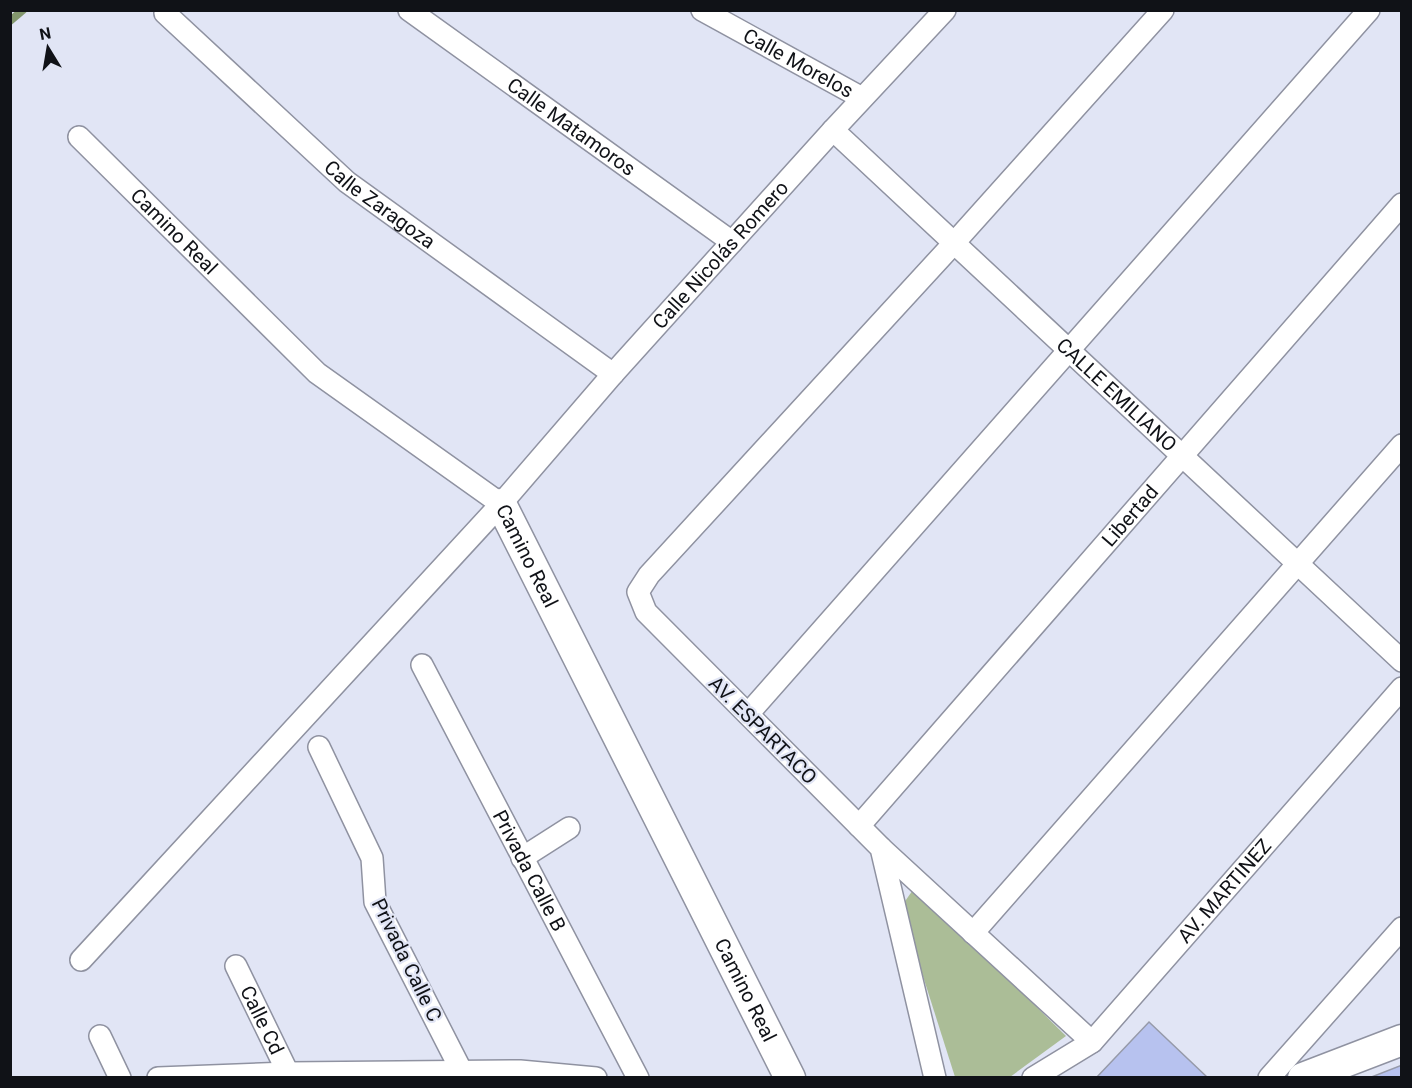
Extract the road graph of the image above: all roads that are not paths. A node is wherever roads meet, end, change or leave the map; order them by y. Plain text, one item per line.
1 (409, 10) edge
2 (702, 10) edge
3 (945, 10) edge
4 (1163, 10) edge
5 (1369, 10) edge
6 (165, 13) dead end
7 (862, 98) junction
8 (833, 130) junction
9 (79, 137) dead end
10 (1401, 204) edge
11 (732, 242) junction
12 (954, 243) junction
13 (1069, 350) junction
14 (614, 374) junction
15 (1401, 445) edge
16 (1183, 456) junction
17 (501, 504) junction
18 (1297, 564) junction
19 (1401, 661) edge
20 (422, 665) dead end
21 (1401, 688) edge
22 (748, 714) junction
23 (319, 747) dead end
24 (859, 826) junction
25 (570, 828) dead end
26 (881, 848) junction
27 (522, 858) junction
28 (1401, 928) edge
29 (973, 933) junction
30 (81, 960) dead end
31 (236, 966) dead end
32 (100, 1036) dead end
33 (1401, 1040) edge
34 (1092, 1042) junction
35 (462, 1072) junction
36 (288, 1073) junction
37 (520, 1074) edge
38 (120, 1077) edge
39 (158, 1077) edge
40 (596, 1077) edge
41 (638, 1077) edge
42 (790, 1077) edge
43 (935, 1077) edge
44 (1033, 1077) edge
45 (1269, 1077) edge
46 (1303, 1077) edge

1 - 11 street, Calle Matamoros
2 - 7 street, Calle Morelos
3 - 7 street, Calle Nicolás Romero
4 - 12 street
5 - 13 street
6 - 14 street, Calle Zaragoza
7 - 8 street, Calle Nicolás Romero
8 - 11 street, Calle Nicolás Romero
8 - 12 street, CALLE EMILIANO
9 - 17 street, Camino Real
10 - 16 street, Libertad
11 - 14 street, Calle Nicolás Romero
12 - 13 street, CALLE EMILIANO
12 - 22 street, AV. ESPARTACO
13 - 16 street, CALLE EMILIANO
13 - 22 street
14 - 17 street, Calle Nicolás Romero
15 - 18 street
16 - 18 street, CALLE EMILIANO
16 - 24 street, Libertad
17 - 30 street, Calle Nicolás Romero
17 - 42 street, Camino Real
18 - 19 street, CALLE EMILIANO
18 - 29 street
20 - 27 street, Privada Calle B
21 - 34 street, AV. MARTINEZ
22 - 24 street, AV. ESPARTACO
23 - 35 street, Privada Calle C
24 - 26 street, AV. ESPARTACO
25 - 27 street
26 - 29 street, AV. ESPARTACO
26 - 43 street
27 - 41 street, Privada Calle B
28 - 45 street
29 - 34 street, AV. ESPARTACO
31 - 36 street, Calle Cd
32 - 38 street
33 - 46 street
34 - 44 street, AV. MARTINEZ
35 - 36 street
35 - 37 street
36 - 39 street
37 - 40 street

